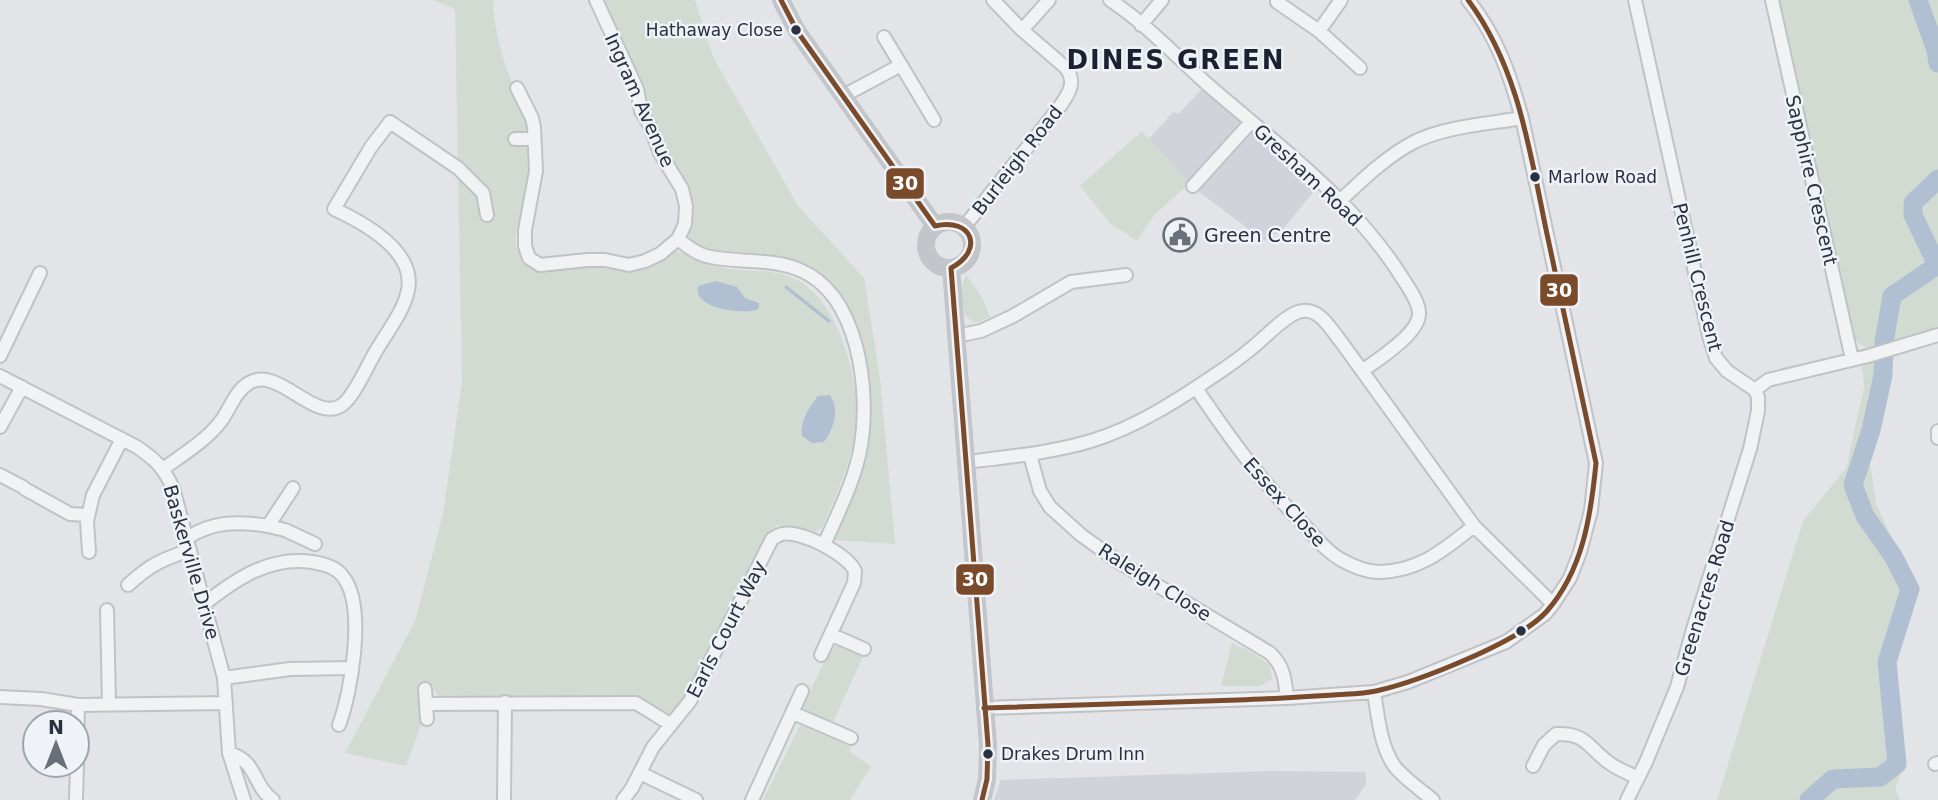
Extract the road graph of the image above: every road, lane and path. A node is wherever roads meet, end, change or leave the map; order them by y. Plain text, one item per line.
1 (596, 0) edge
2 (781, 0) edge
3 (993, 0) edge
4 (1049, 0) edge
5 (1110, 0) edge
6 (1162, 0) edge
7 (1341, 0) edge
8 (1468, 0) edge
9 (1635, 0) edge
10 (1772, 0) edge
11 (1277, 2) dead end
12 (1141, 25) junction
13 (1022, 30) junction
14 (1319, 31) junction
15 (884, 37) dead end
16 (901, 65) junction
17 (1360, 68) dead end
18 (517, 88) dead end
19 (843, 96) junction
20 (1522, 118) junction
21 (933, 120) dead end
22 (1251, 122) junction
23 (515, 139) dead end
24 (534, 139) junction
25 (1193, 186) dead end
26 (1340, 201) junction
27 (487, 215) dead end
28 (935, 226) junction
29 (964, 227) junction
30 (678, 239) junction
31 (951, 268) junction
32 (40, 273) dead end
33 (1126, 275) dead end
34 (956, 336) junction
35 (1937, 339) edge
36 (0, 356) edge
37 (1852, 359) junction
38 (1362, 372) junction
39 (0, 376) edge
40 (22, 387) junction
41 (1196, 388) junction
42 (1755, 390) junction
43 (0, 428) edge
44 (1938, 431) edge
45 (1938, 438) edge
46 (122, 439) junction
47 (1030, 455) junction
48 (965, 462) junction
49 (163, 469) junction
50 (0, 475) edge
51 (293, 488) dead end
52 (88, 515) junction
53 (268, 526) junction
54 (1474, 526) junction
55 (188, 544) junction
56 (315, 544) dead end
57 (824, 545) junction
58 (89, 552) dead end
59 (128, 585) dead end
60 (204, 604) junction
61 (1553, 604) junction
62 (107, 610) dead end
63 (832, 635) junction
64 (864, 649) dead end
65 (821, 655) dead end
66 (352, 668) junction
67 (224, 678) junction
68 (425, 689) dead end
69 (802, 691) dead end
70 (1374, 692) junction
71 (0, 697) edge
72 (1287, 698) junction
73 (505, 702) junction
74 (226, 703) junction
75 (427, 704) junction
76 (78, 705) junction
77 (108, 705) junction
78 (984, 708) junction
79 (78, 709) edge
80 (793, 712) junction
81 (427, 719) dead end
82 (670, 724) junction
83 (339, 726) dead end
84 (851, 738) dead end
85 (229, 753) junction
86 (1533, 766) dead end
87 (640, 773) junction
88 (1638, 778) junction
89 (77, 779) edge
90 (630, 794) edge
91 (76, 799) edge
92 (244, 800) edge
93 (273, 800) edge
94 (504, 800) edge
95 (623, 800) edge
96 (696, 800) edge
97 (752, 800) edge
98 (982, 800) edge
99 (1433, 800) edge
100 (1628, 800) edge

1 - 30 street, Ingram Avenue
2 - 19 street
3 - 13 street, Burleigh Road
4 - 13 street
5 - 12 street, Gresham Road
6 - 12 street
7 - 14 street
8 - 20 street
9 - 42 street, Penhill Crescent
10 - 37 street, Sapphire Crescent
11 - 14 street
12 - 22 street, Gresham Road
13 - 29 street, Burleigh Road
14 - 17 street
15 - 16 street
16 - 19 street
16 - 21 street
18 - 24 street
19 - 28 street
20 - 26 street
20 - 61 street
22 - 25 street
22 - 26 street, Gresham Road
23 - 24 street
24 - 30 street
26 - 38 street, Gresham Road
27 - 49 street
28 - 29 street
28 - 31 street
29 - 31 street
30 - 57 street
31 - 34 street
32 - 36 street
33 - 34 street
34 - 48 street
35 - 37 street
37 - 42 street
38 - 41 street
38 - 54 street
39 - 40 street, Baskerville Drive
40 - 43 street
40 - 46 street, Baskerville Drive
41 - 47 street
41 - 54 street, Essex Close
42 - 88 street, Greenacres Road
44 - 45 street
46 - 49 street, Baskerville Drive
46 - 52 street
47 - 48 street
47 - 72 street, Raleigh Close
48 - 78 street
49 - 55 street, Baskerville Drive
50 - 52 street
51 - 53 street
52 - 58 street
53 - 55 street
53 - 56 street
54 - 61 street
55 - 59 street
55 - 60 street, Baskerville Drive
57 - 63 street
57 - 82 street, Earls Court Way
60 - 66 street
60 - 67 street, Baskerville Drive
61 - 70 street
62 - 77 street
63 - 64 street
63 - 65 street
66 - 67 street
66 - 83 street
67 - 74 street, Baskerville Drive
68 - 75 street
69 - 80 street
70 - 72 street
70 - 99 street
71 - 76 street
72 - 78 street
73 - 75 street
73 - 82 street
73 - 94 street
74 - 77 street
74 - 85 street, Baskerville Drive
75 - 81 street
76 - 77 street
76 - 79 street
78 - 98 street
80 - 84 street
80 - 97 street
82 - 87 street, Earls Court Way
85 - 92 street, Baskerville Drive
85 - 93 street
86 - 88 street
87 - 90 street, Earls Court Way
87 - 96 street
88 - 100 street, Greenacres Road
89 - 91 street
90 - 95 street, Earls Court Way

